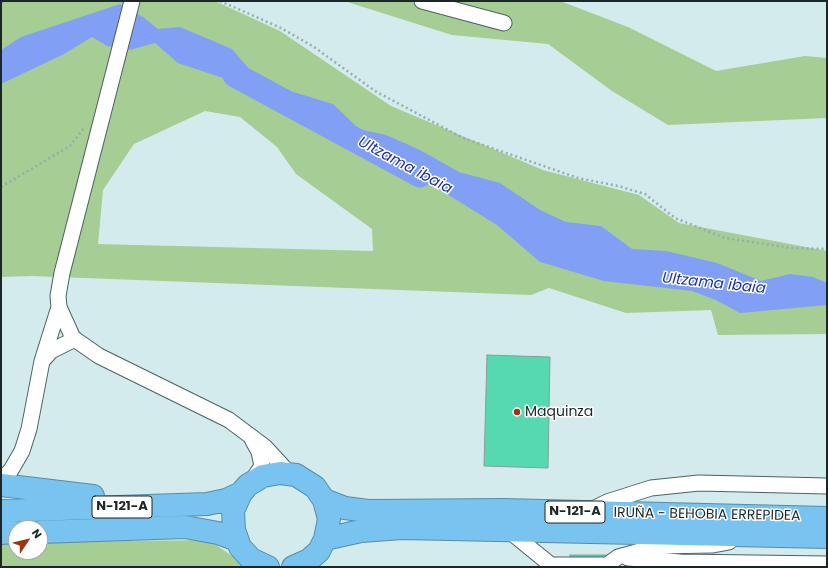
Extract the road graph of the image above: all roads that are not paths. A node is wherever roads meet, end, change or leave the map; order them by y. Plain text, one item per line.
1 (422, 1) edge
2 (131, 5) edge
3 (504, 23) dead end
4 (59, 307) junction
5 (76, 339) junction
6 (42, 361) junction
7 (251, 436) junction
8 (289, 473) junction
9 (1, 480) edge
10 (1, 485) edge
11 (827, 486) edge
12 (245, 489) junction
13 (324, 500) junction
14 (131, 507) junction
15 (1, 511) edge
16 (587, 512) junction
17 (827, 518) edge
18 (508, 530) junction
19 (48, 532) edge
20 (752, 536) junction
21 (827, 537) edge
22 (325, 539) junction
23 (236, 540) junction
24 (618, 557) junction
25 (827, 564) edge
26 (304, 565) edge
27 (268, 567) edge

1 - 3 street
2 - 4 street
4 - 5 street
4 - 6 street
5 - 6 street
5 - 7 street
6 - 9 street
7 - 8 street
7 - 12 street
8 - 12 highway, N-121-A
8 - 13 highway, N-121-A
10 - 14 highway
11 - 16 street
12 - 14 highway, N-121-A
12 - 23 highway
13 - 16 highway, IRUÑA - BEHOBIA ERREPIDEA / N-121-A
13 - 22 highway, N-121-A
14 - 15 highway, N-121-A
16 - 17 highway, IRUÑA - BEHOBIA ERREPIDEA / N-121-A
18 - 20 highway, IRUÑA - BEHOBIA ERREPIDEA / N-121-A
18 - 22 highway, IRUÑA - BEHOBIA ERREPIDEA / N-121-A
18 - 24 street
19 - 23 highway, N-121-A
20 - 21 highway, IRUÑA - BEHOBIA ERREPIDEA / N-121-A
20 - 24 street
22 - 26 highway, N-121-A
23 - 27 highway
24 - 25 street

